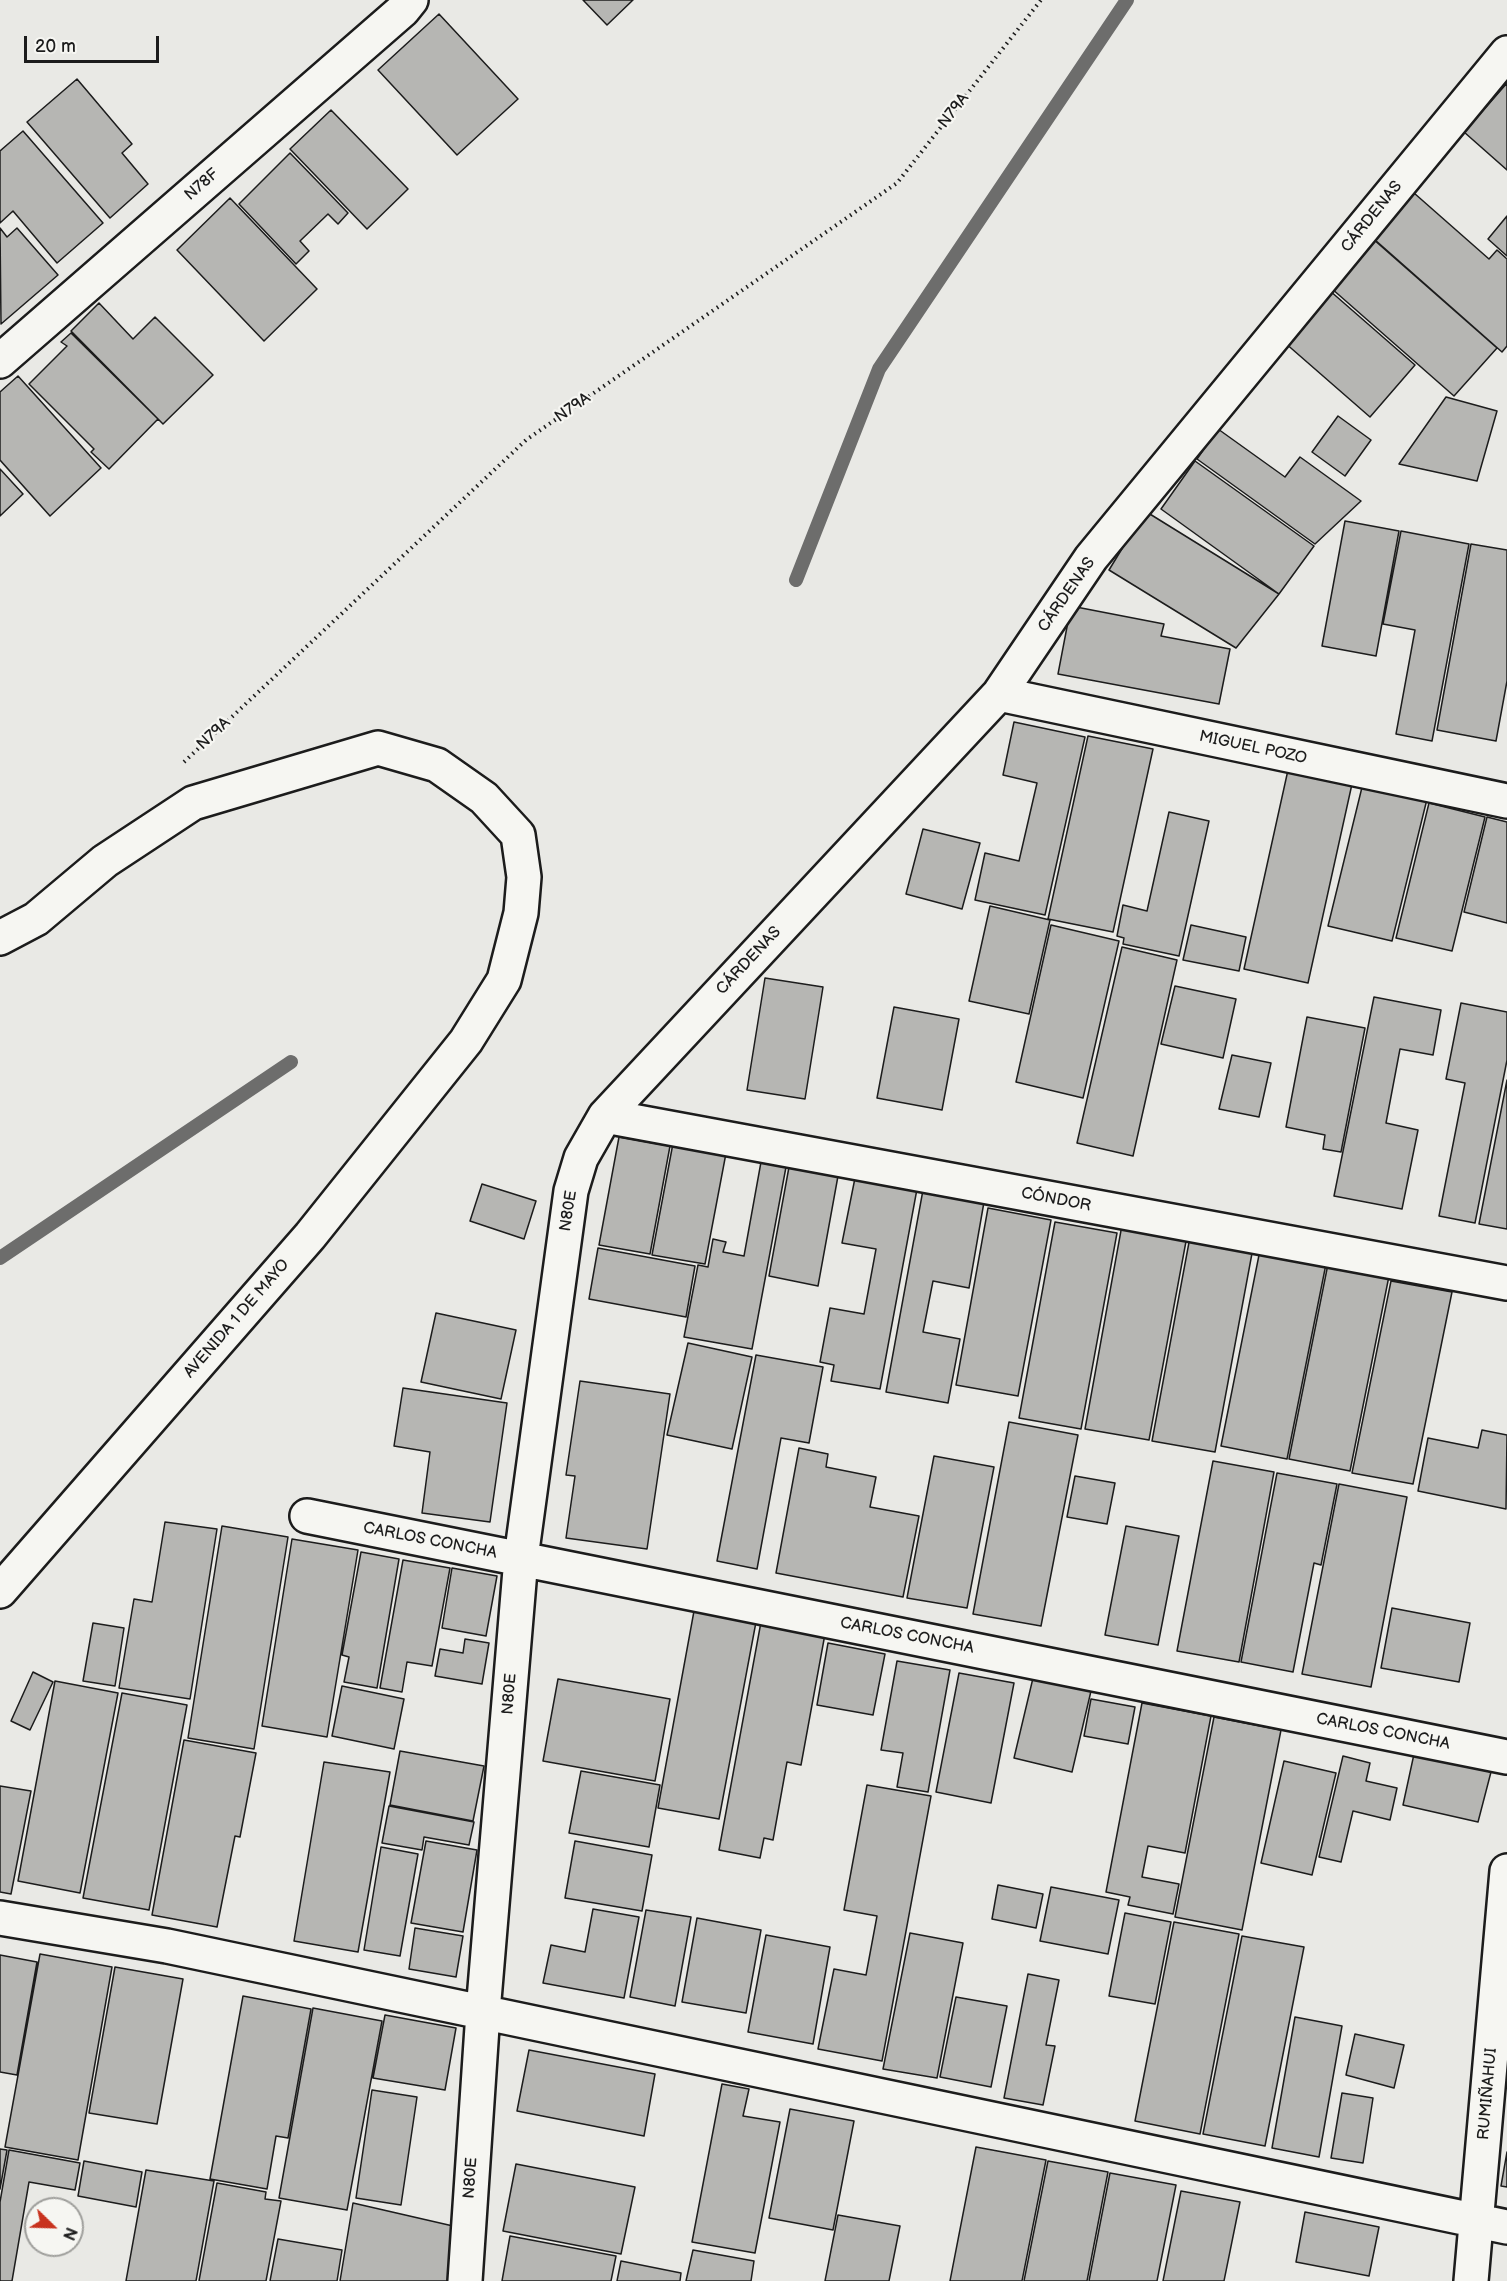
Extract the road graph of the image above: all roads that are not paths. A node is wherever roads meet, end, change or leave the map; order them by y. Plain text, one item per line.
1 (407, 5) edge
2 (1507, 53) edge
3 (0, 361) edge
4 (999, 694) junction
5 (1507, 801) edge
6 (0, 938) edge
7 (605, 1116) junction
8 (1507, 1283) edge
9 (307, 1516) dead end
10 (521, 1558) junction
11 (0, 1590) edge
12 (1507, 1757) edge
13 (1507, 1871) edge
14 (0, 1918) edge
15 (483, 2012) junction
16 (1492, 2224) edge
17 (465, 2281) edge
18 (1471, 2281) edge

1 - 3 street, N78F
2 - 4 street, CÁRDENAS
4 - 5 street, MIGUEL POZO
4 - 7 street, CÁRDENAS
6 - 11 street, AVENIDA 1 DE MAYO
7 - 8 street, CÓNDOR
7 - 10 street, N80E
9 - 10 street, CARLOS CONCHA
10 - 12 street, CARLOS CONCHA
10 - 15 street, N80E
13 - 16 street, RUMIÑAHUI
14 - 15 street
15 - 16 street
15 - 17 street, N80E
16 - 18 street, RUMIÑAHUI

